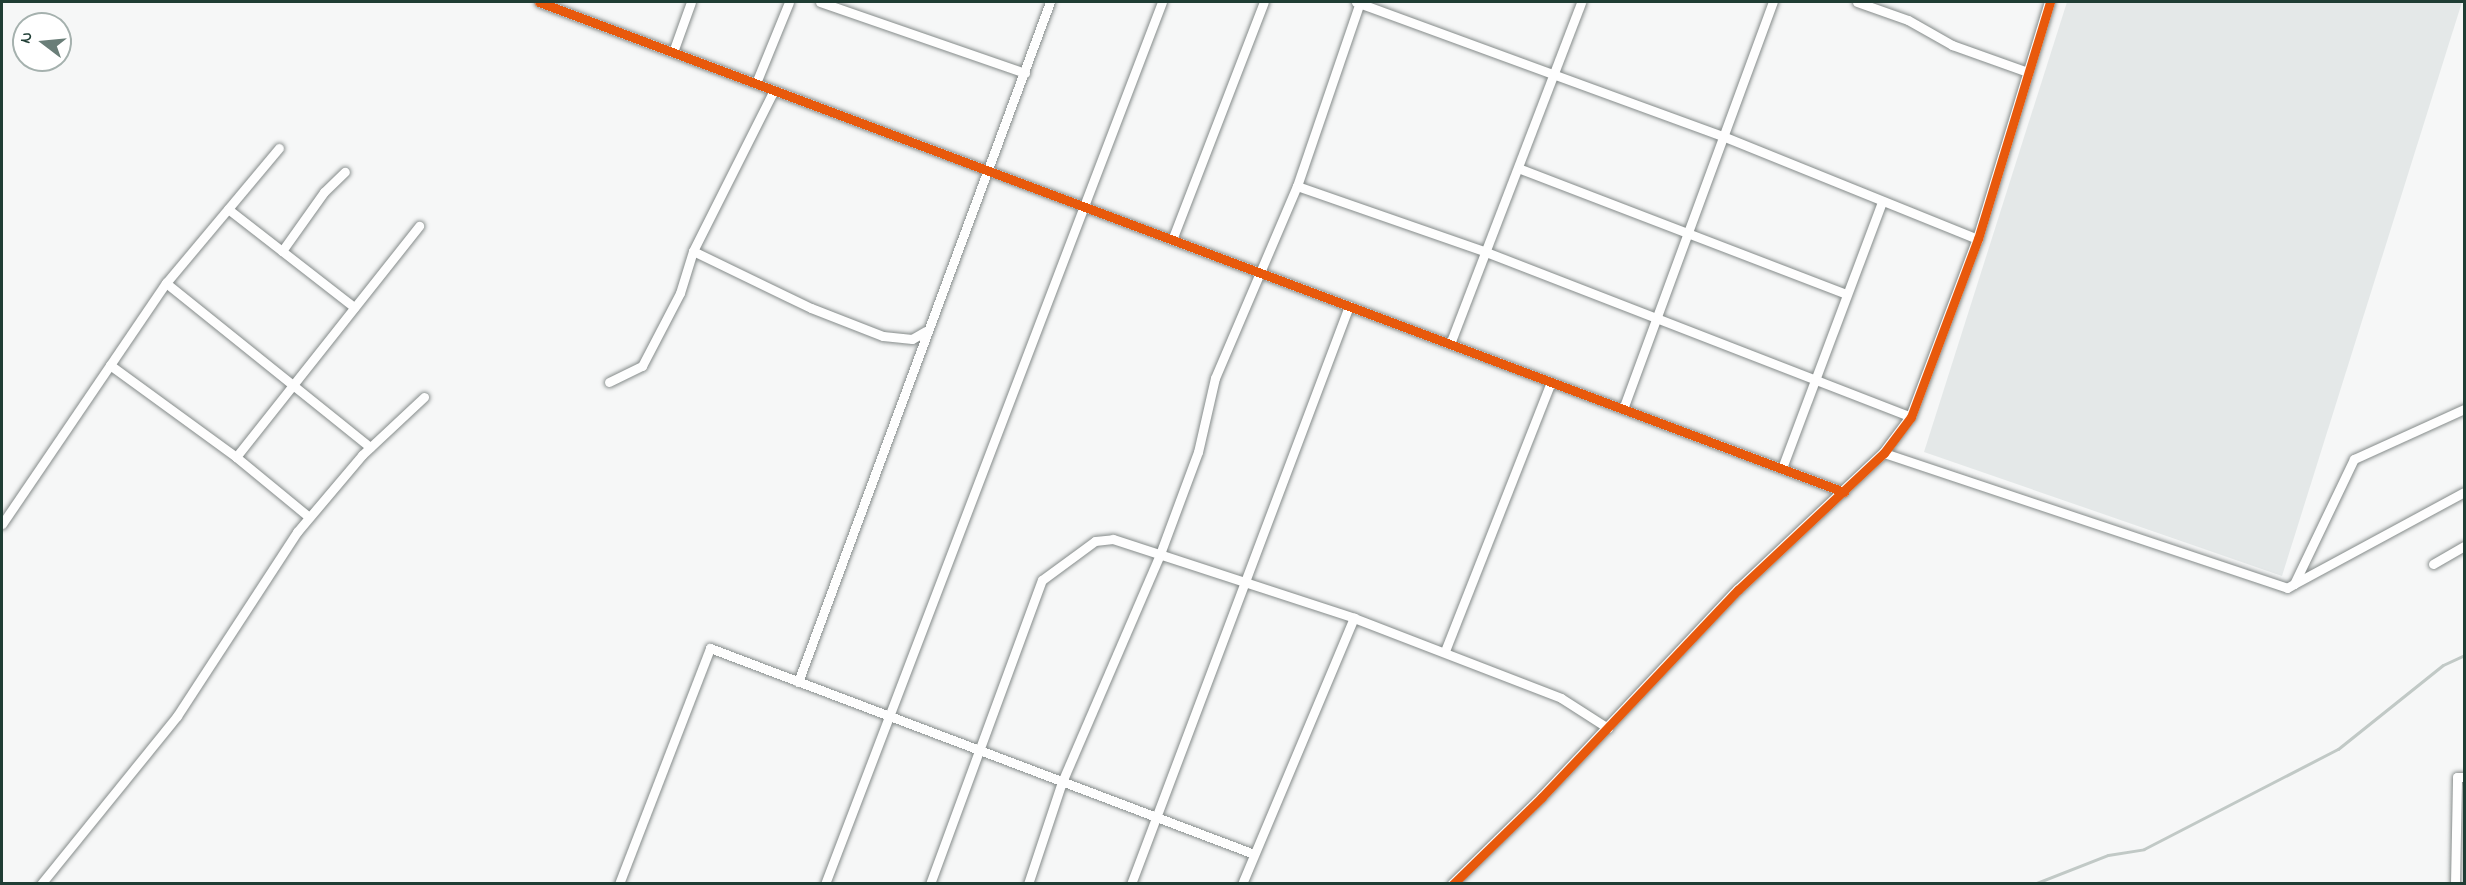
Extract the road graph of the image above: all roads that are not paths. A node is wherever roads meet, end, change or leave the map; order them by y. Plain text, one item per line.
1 (539, 2) edge
2 (691, 2) edge
3 (789, 2) edge
4 (820, 2) edge
5 (1050, 2) edge
6 (1162, 2) edge
7 (1264, 2) edge
8 (1359, 2) edge
9 (1581, 2) edge
10 (1773, 2) edge
11 (1857, 2) edge
12 (2050, 2) edge
13 (673, 52) junction
14 (2028, 72) junction
15 (1025, 73) junction
16 (1553, 74) junction
17 (756, 83) junction
18 (774, 90) junction
19 (1725, 137) junction
20 (279, 148) dead end
21 (1518, 168) junction
22 (989, 171) junction
23 (345, 172) dead end
24 (1297, 186) junction
25 (1882, 202) junction
26 (1082, 206) junction
27 (228, 209) junction
28 (419, 226) dead end
29 (1689, 230) junction
30 (1978, 239) junction
31 (1173, 240) junction
32 (282, 251) junction
33 (693, 251) junction
34 (1486, 252) junction
35 (1260, 272) junction
36 (166, 283) junction
37 (1847, 294) junction
38 (1349, 306) junction
39 (354, 307) junction
40 (1656, 318) junction
41 (926, 331) junction
42 (1450, 344) junction
43 (110, 365) junction
44 (1817, 379) junction
45 (293, 382) junction
46 (609, 382) dead end
47 (1551, 382) junction
48 (424, 397) dead end
49 (1623, 409) junction
50 (2464, 409) edge
51 (1911, 417) junction
52 (370, 447) junction
53 (1884, 453) junction
54 (236, 457) junction
55 (1782, 468) junction
56 (1844, 492) junction
57 (2464, 492) edge
58 (309, 517) junction
59 (2, 524) edge
60 (2464, 546) edge
61 (1160, 554) junction
62 (2433, 564) dead end
63 (1244, 580) junction
64 (2294, 584) junction
65 (1354, 618) junction
66 (1445, 651) junction
67 (798, 682) junction
68 (889, 716) junction
69 (1608, 728) junction
70 (980, 751) junction
71 (2464, 777) edge
72 (1062, 782) junction
73 (1157, 815) junction
74 (1254, 854) junction
75 (41, 884) edge
76 (619, 884) edge
77 (825, 884) edge
78 (930, 884) edge
79 (1028, 884) edge
80 (1131, 884) edge
81 (1242, 884) edge
82 (1453, 884) edge
83 (2455, 884) edge

1 - 13 street
2 - 13 street
3 - 17 street
4 - 15 street
5 - 15 street
6 - 26 street
7 - 31 street
8 - 16 street
8 - 24 street
9 - 16 street
10 - 19 street
11 - 14 street
12 - 14 street
13 - 17 street
14 - 30 street
15 - 22 street
16 - 19 street
16 - 21 street
17 - 18 street
18 - 22 street
18 - 33 street
19 - 25 street
19 - 29 street
20 - 27 street
21 - 29 street
21 - 34 street
22 - 26 street
22 - 41 street
23 - 32 street
24 - 34 street
24 - 35 street
25 - 30 street
25 - 37 street
26 - 31 street
26 - 68 street
27 - 32 street
27 - 36 street
28 - 39 street
29 - 37 street
29 - 40 street
30 - 51 street
31 - 35 street
32 - 39 street
33 - 41 street
33 - 46 street
34 - 40 street
34 - 42 street
35 - 38 street
35 - 61 street
36 - 43 street
36 - 45 street
37 - 44 street
38 - 42 street
38 - 63 street
39 - 45 street
40 - 44 street
40 - 49 street
41 - 67 street
42 - 47 street
43 - 54 street
43 - 59 street
44 - 51 street
44 - 55 street
45 - 52 street
45 - 54 street
47 - 49 street
47 - 66 street
48 - 52 street
49 - 55 street
50 - 64 street
51 - 53 street
52 - 58 street
53 - 56 street
53 - 64 street
54 - 58 street
55 - 56 street
56 - 69 street
57 - 64 street
58 - 75 street
60 - 62 street
61 - 63 street
61 - 70 street
61 - 72 street
63 - 65 street
63 - 73 street
65 - 66 street
65 - 74 street
66 - 69 street
67 - 68 street
67 - 76 street
68 - 70 street
68 - 77 street
69 - 82 street
70 - 72 street
70 - 78 street
71 - 83 street
72 - 73 street
72 - 79 street
73 - 74 street
73 - 80 street
74 - 81 street

